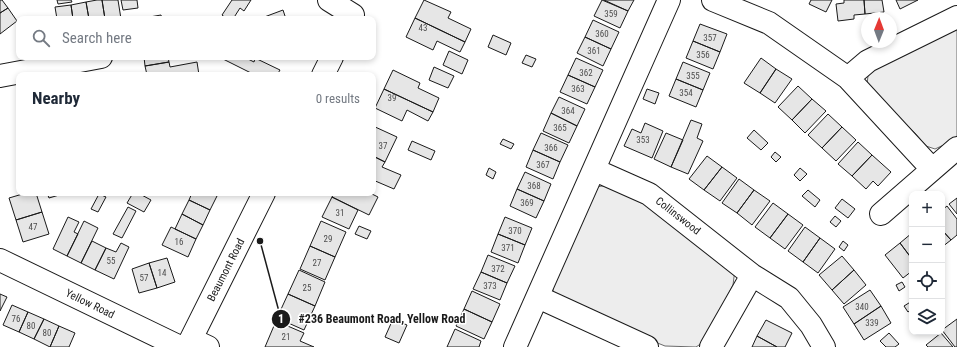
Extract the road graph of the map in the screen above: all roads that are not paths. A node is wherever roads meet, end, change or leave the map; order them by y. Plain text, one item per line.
1 (329, 0) edge
2 (670, 0) edge
3 (713, 0) edge
4 (355, 11) edge
5 (957, 17) edge
6 (85, 60) edge
7 (330, 60) edge
8 (21, 72) edge
9 (324, 72) edge
10 (16, 73) edge
11 (0, 76) edge
12 (848, 78) junction
13 (957, 148) edge
14 (932, 169) junction
15 (595, 170) junction
16 (263, 196) edge
17 (881, 214) dead end
18 (0, 260) edge
19 (752, 275) junction
20 (538, 297) junction
21 (191, 345) edge
22 (515, 347) edge
23 (647, 347) edge
24 (711, 347) edge
25 (824, 347) edge

1 - 4 street
2 - 15 street
3 - 12 street
5 - 12 street
6 - 8 street
7 - 9 street
10 - 11 street
12 - 14 street
13 - 14 street
14 - 17 street
15 - 19 street, Collinswood
15 - 20 street
16 - 21 street, Beaumont Road
18 - 21 street, Yellow Road
19 - 24 street
19 - 25 street, Collinswood
20 - 22 street
20 - 23 street

